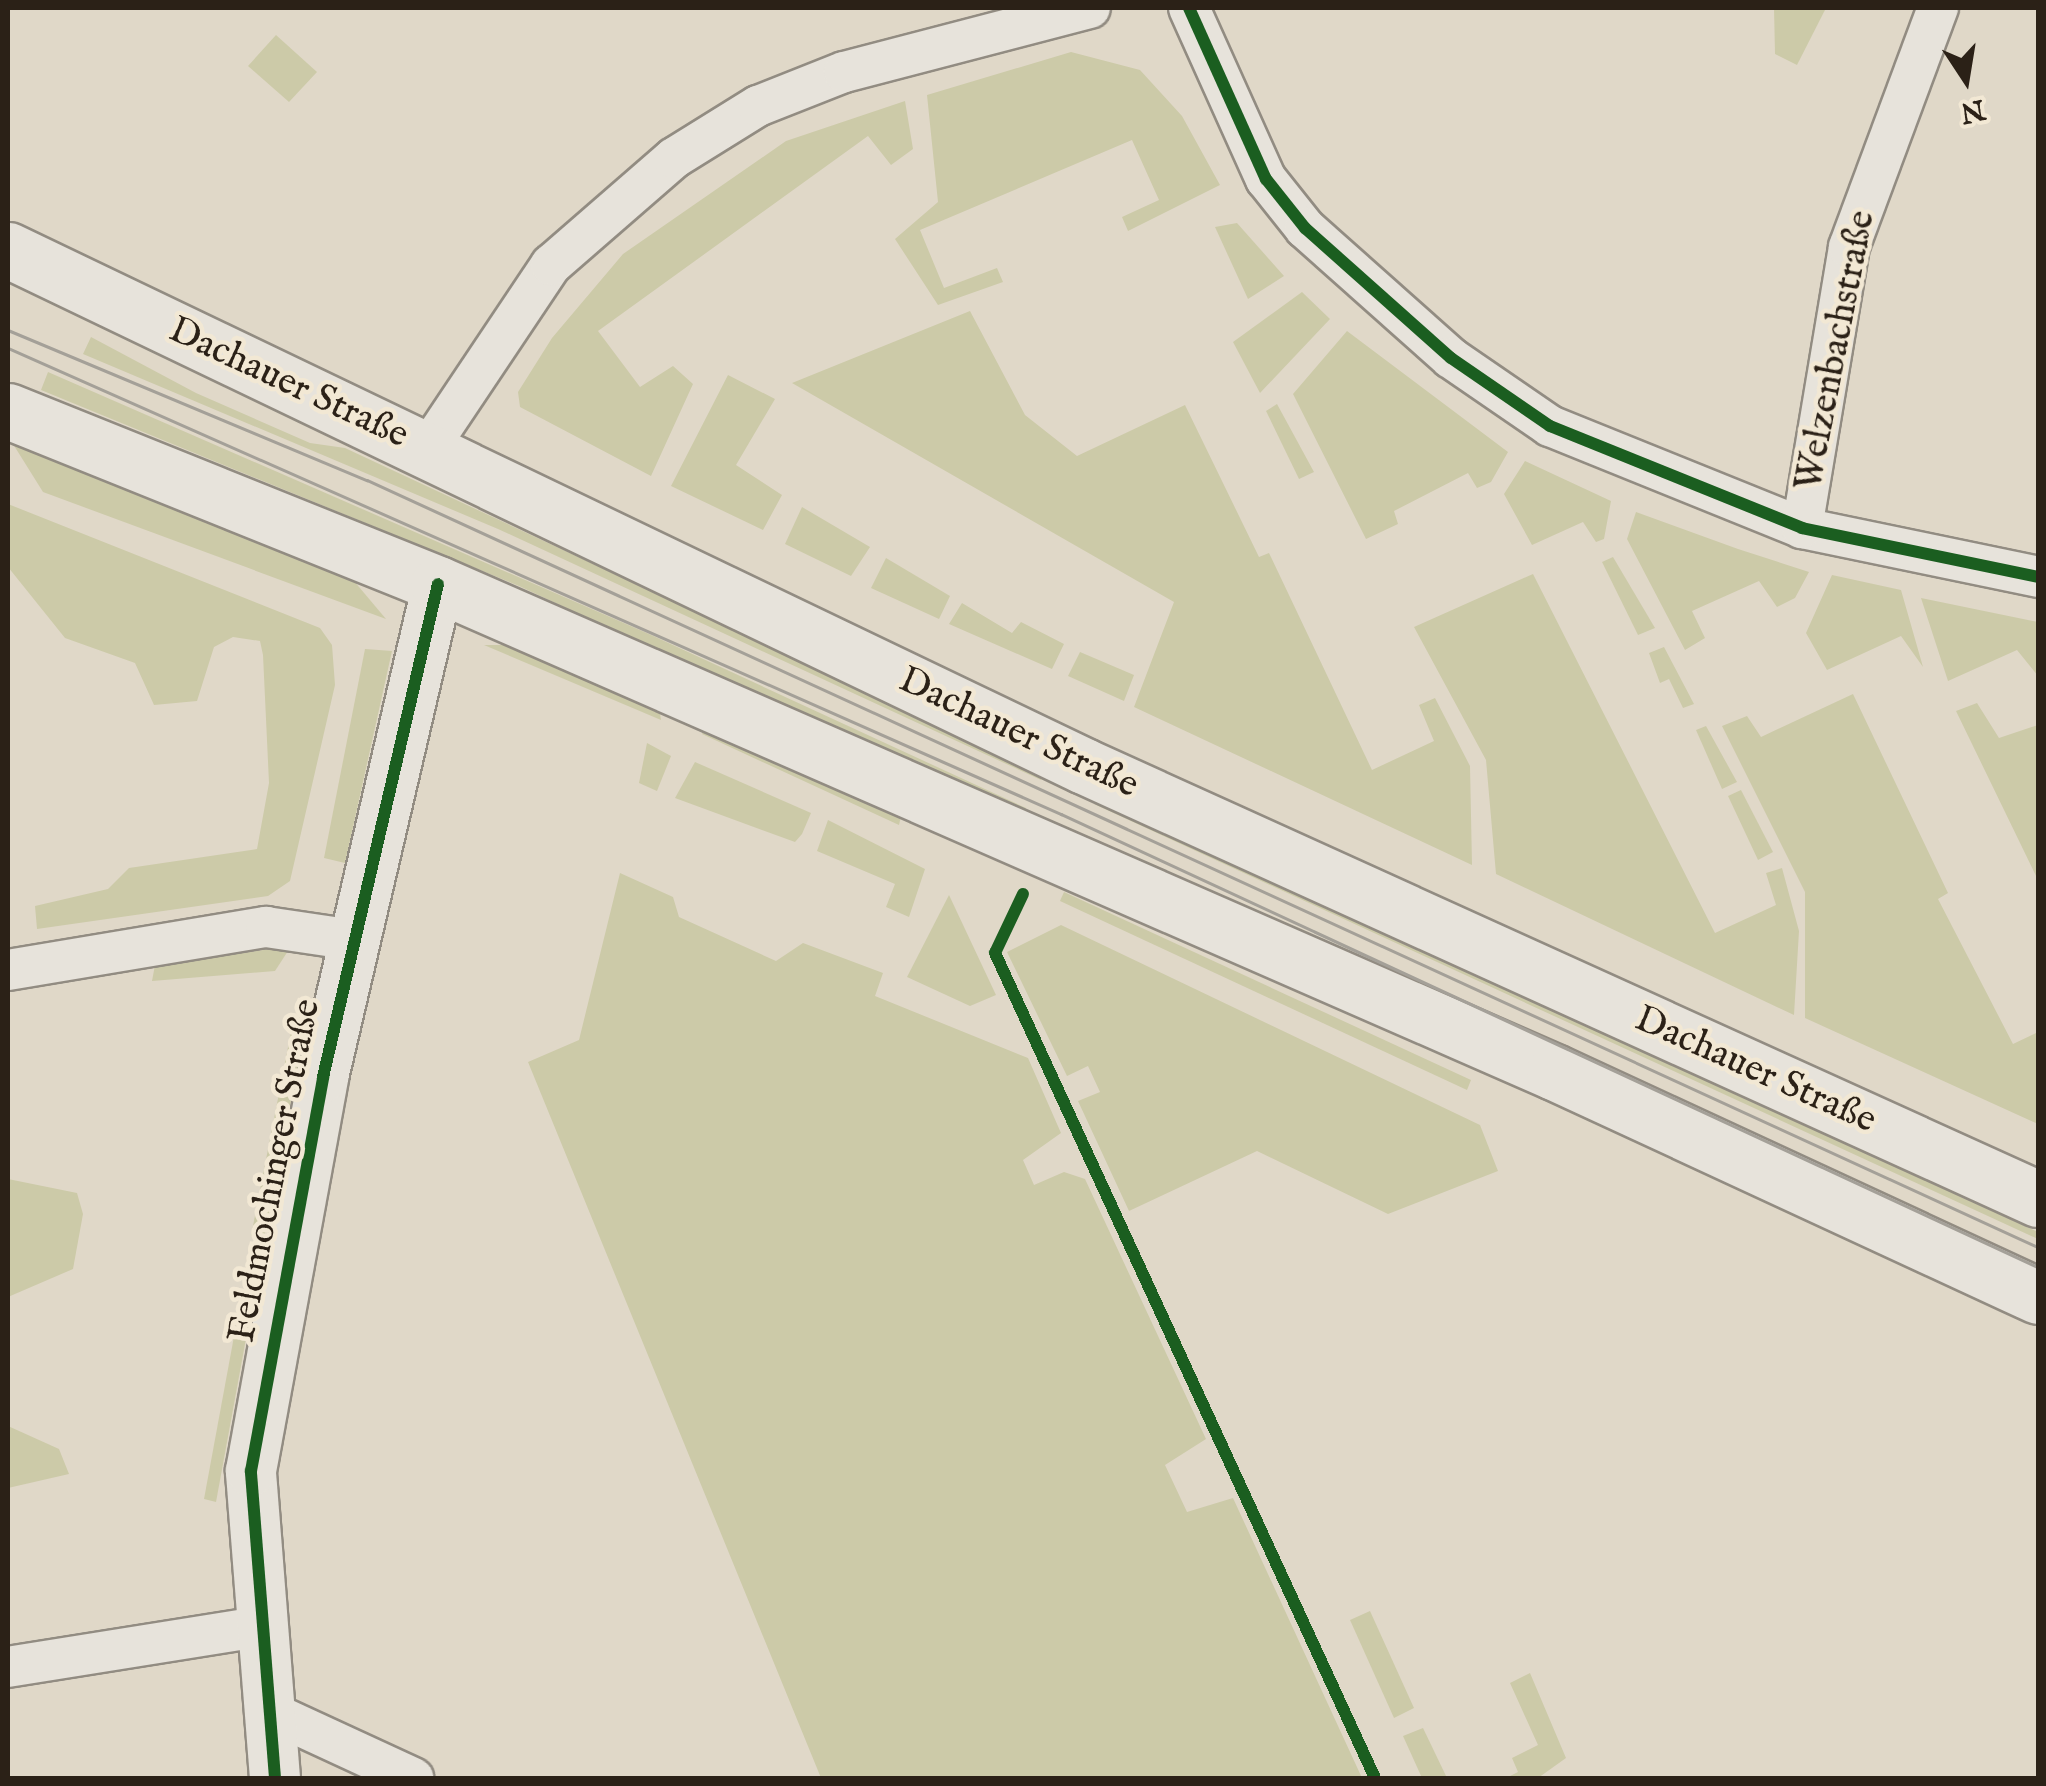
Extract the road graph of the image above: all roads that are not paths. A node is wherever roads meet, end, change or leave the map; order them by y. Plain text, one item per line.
1 (1090, 8) edge
2 (1189, 8) edge
3 (1938, 8) edge
4 (8, 250) edge
5 (8, 410) edge
6 (427, 450) junction
7 (1802, 528) junction
8 (2038, 577) edge
9 (438, 584) junction
10 (354, 940) junction
11 (8, 970) edge
12 (2038, 1199) edge
13 (2038, 1296) edge
14 (259, 1627) junction
15 (8, 1667) edge
16 (268, 1711) junction
17 (275, 1778) edge
18 (414, 1778) edge

1 - 6 street
2 - 7 street
3 - 7 street, Welzenbachstraße
4 - 6 main road, Dachauer Straße
5 - 9 main road
6 - 12 main road, Dachauer Straße
7 - 8 street
9 - 10 street, Feldmochinger Straße
9 - 13 main road
10 - 11 street
10 - 14 street, Feldmochinger Straße
14 - 15 street
14 - 16 street, Feldmochinger Straße
16 - 17 street, Feldmochinger Straße
16 - 18 street

